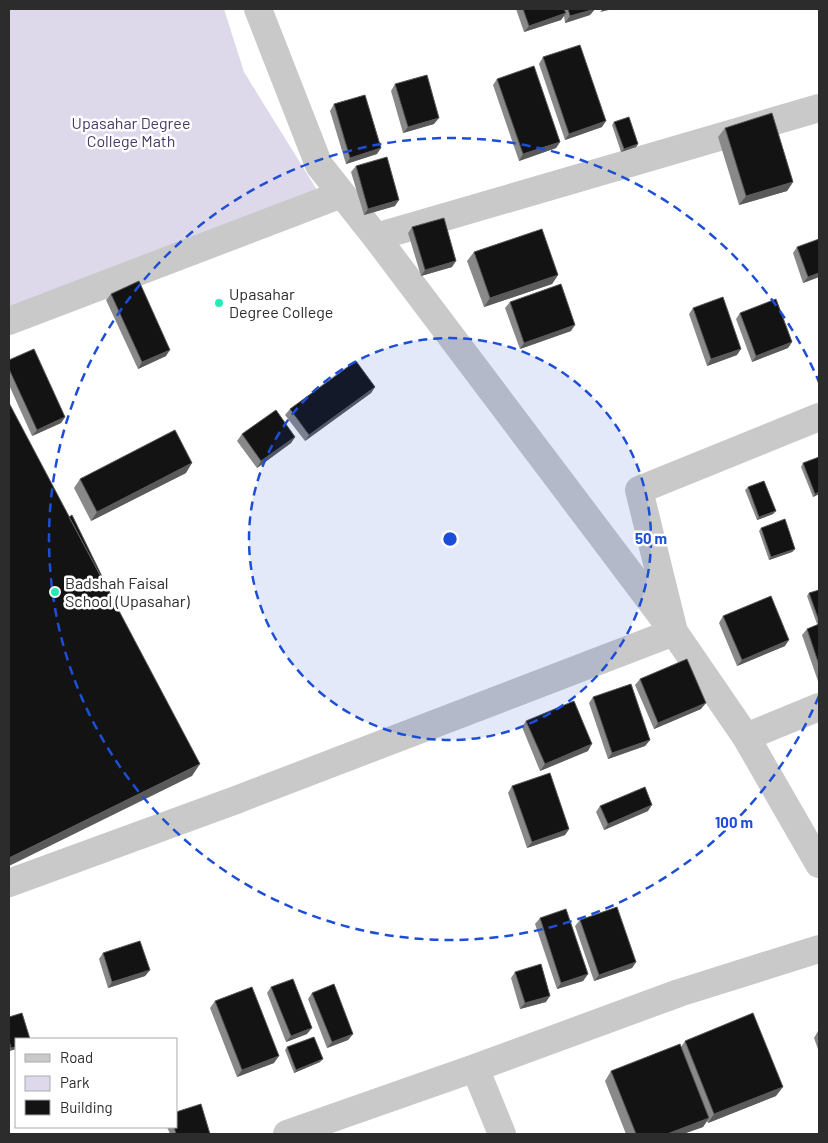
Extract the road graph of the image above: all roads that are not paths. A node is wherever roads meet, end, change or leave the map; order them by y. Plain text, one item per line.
1 (258, 9) edge
2 (819, 108) edge
3 (342, 194) junction
4 (376, 237) junction
5 (9, 321) edge
6 (819, 418) edge
7 (674, 632) junction
8 (819, 707) edge
9 (746, 737) junction
10 (819, 864) edge
11 (9, 883) edge
12 (819, 949) edge
13 (475, 1068) junction
14 (287, 1134) edge
15 (502, 1134) edge

1 - 3 street
2 - 4 street
3 - 4 street
3 - 5 street
4 - 7 street
6 - 7 street
7 - 9 street
7 - 11 street
8 - 9 street
9 - 10 street
12 - 13 street
13 - 14 street
13 - 15 street

